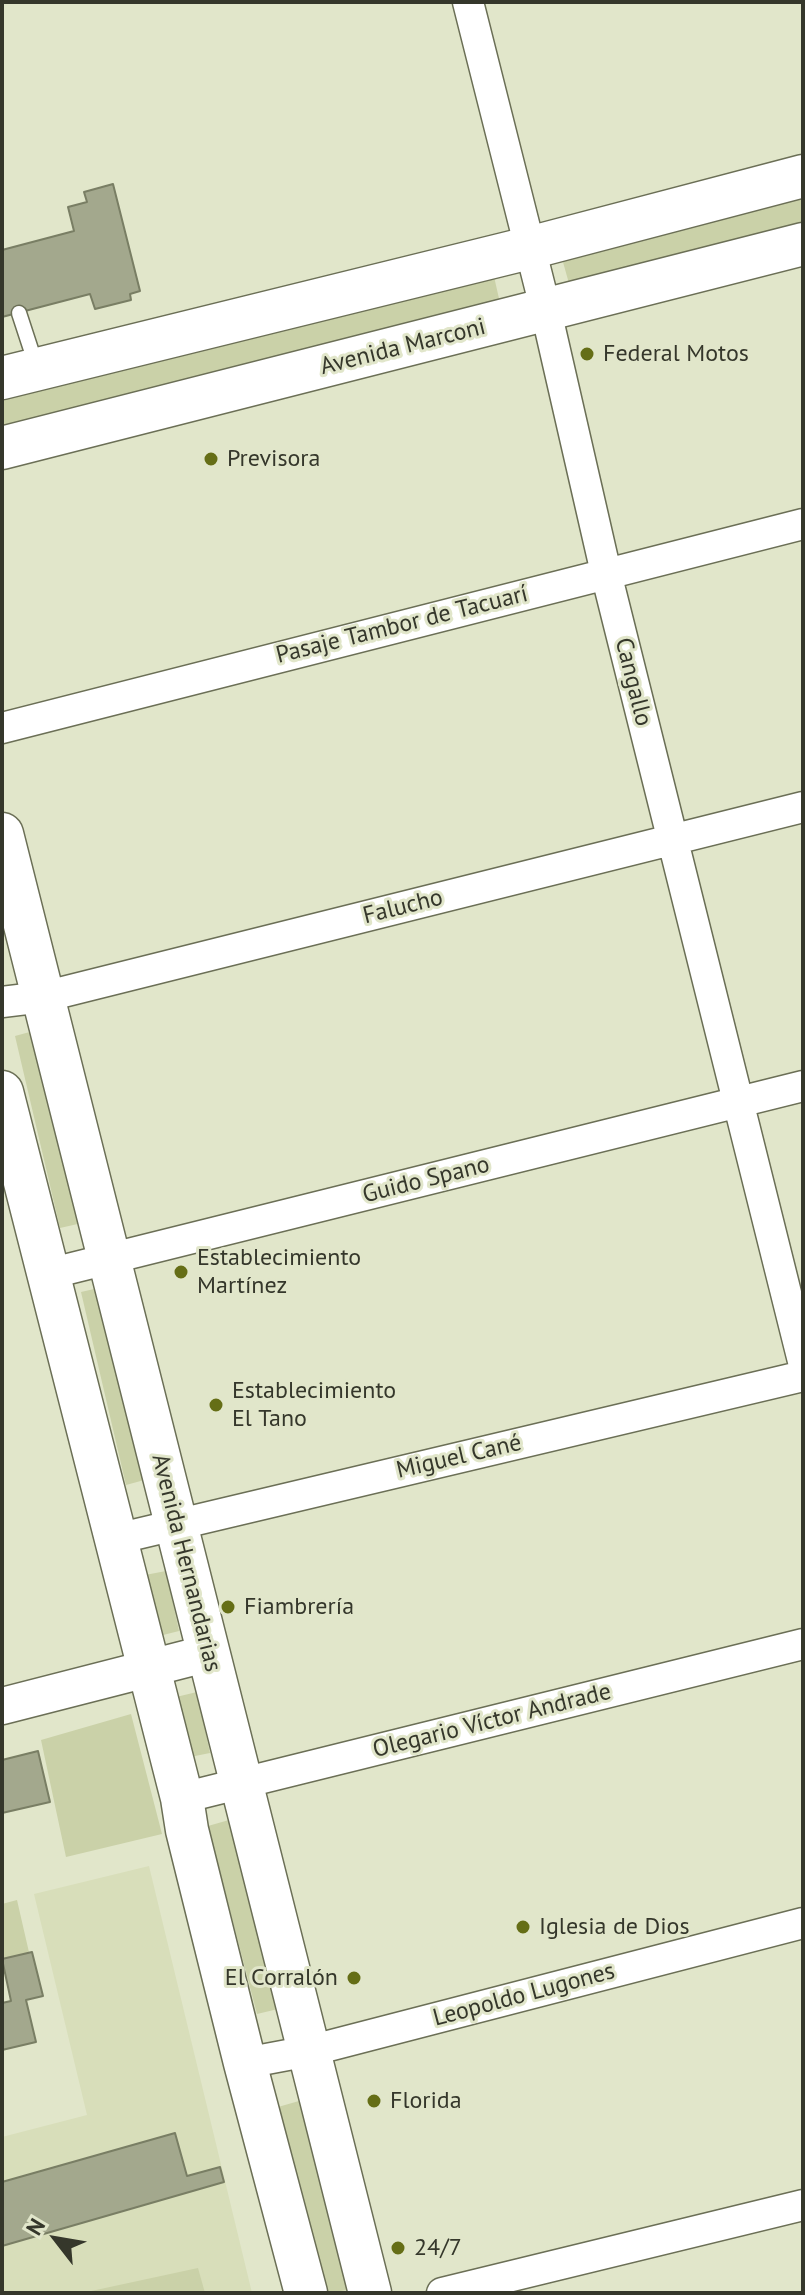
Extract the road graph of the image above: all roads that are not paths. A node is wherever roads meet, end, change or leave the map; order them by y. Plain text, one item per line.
1 (468, 2) edge
2 (803, 176) edge
3 (803, 244) edge
4 (529, 248) junction
5 (546, 311) junction
6 (19, 313) dead end
7 (19, 373) edge
8 (2, 448) edge
9 (803, 524) edge
10 (606, 573) junction
11 (2, 728) edge
12 (803, 807) edge
13 (2, 834) edge
14 (673, 839) junction
15 (43, 997) junction
16 (2, 1002) edge
17 (803, 1086) edge
18 (2, 1092) edge
19 (738, 1102) junction
20 (109, 1259) junction
21 (48, 1274) junction
22 (803, 1361) edge
23 (803, 1376) edge
24 (176, 1524) junction
25 (116, 1539) junction
26 (803, 1644) edge
27 (209, 1653) junction
28 (148, 1668) junction
29 (2, 1706) edge
30 (241, 1783) junction
31 (182, 1798) junction
32 (803, 1923) edge
33 (309, 2051) junction
34 (245, 2063) junction
35 (803, 2205) edge
36 (306, 2293) edge
37 (370, 2293) edge
38 (442, 2293) edge

1 - 4 street, Cangallo
2 - 4 main road
3 - 5 main road, Avenida Marconi
4 - 5 street, Cangallo
4 - 7 main road
5 - 8 main road, Avenida Marconi
5 - 10 street, Cangallo
6 - 7 lane
9 - 10 street, Pasaje Tambor de Tacuarí
10 - 11 street, Pasaje Tambor de Tacuarí
10 - 14 street, Cangallo
12 - 14 street, Falucho
13 - 15 main road, Avenida Hernandarias
14 - 15 street, Falucho
14 - 19 street, Cangallo
15 - 16 street, Falucho
15 - 20 main road, Avenida Hernandarias
17 - 19 street, Guido Spano
18 - 21 main road
19 - 20 street, Guido Spano
19 - 22 street, Cangallo
20 - 21 street, Guido Spano
20 - 24 main road, Avenida Hernandarias
21 - 25 main road
23 - 24 street, Miguel Cané
24 - 25 street, Miguel Cané
24 - 27 main road, Avenida Hernandarias
25 - 28 main road
26 - 30 street, Olegario Víctor Andrade
27 - 28 street
27 - 30 main road, Avenida Hernandarias
28 - 29 street
28 - 31 main road
30 - 31 street, Olegario Víctor Andrade
30 - 33 main road, Avenida Hernandarias
31 - 34 main road
32 - 33 street, Leopoldo Lugones
33 - 34 street, Leopoldo Lugones
33 - 37 main road, Avenida Hernandarias
34 - 36 main road
35 - 38 street

